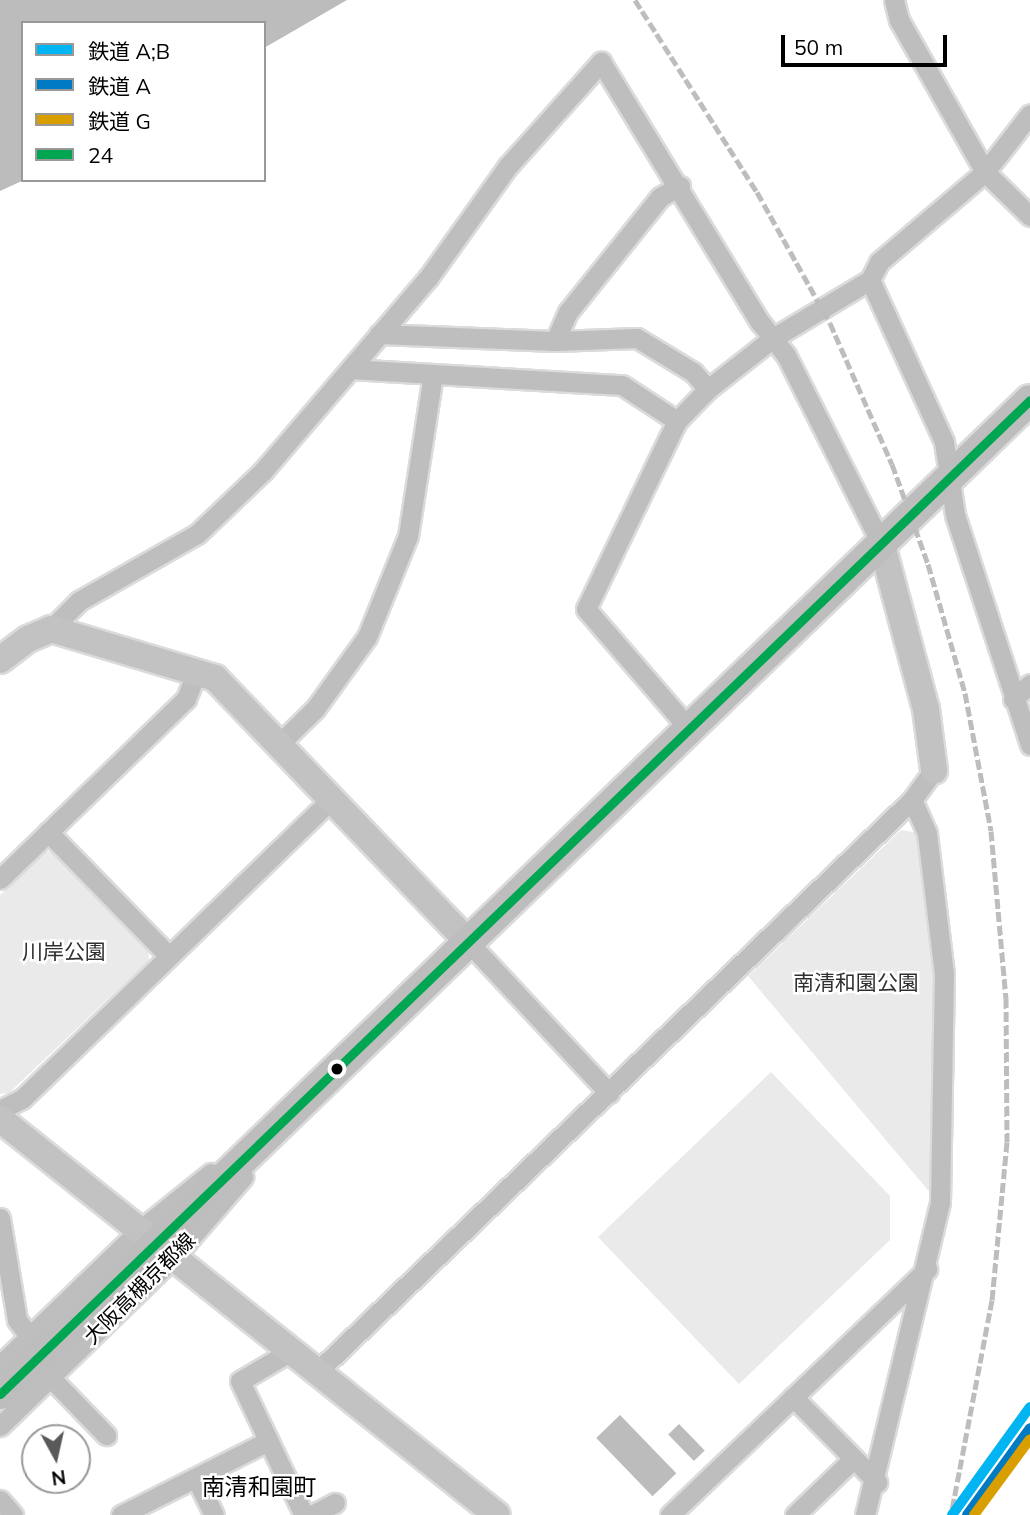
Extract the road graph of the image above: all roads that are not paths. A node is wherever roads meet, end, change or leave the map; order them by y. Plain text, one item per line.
1 (894, 0) edge
2 (1030, 114) edge
3 (985, 172) junction
4 (680, 186) junction
5 (1030, 216) edge
6 (870, 280) junction
7 (379, 334) junction
8 (773, 338) junction
9 (555, 341) junction
10 (350, 369) junction
11 (433, 374) junction
12 (708, 389) junction
13 (1030, 400) edge
14 (677, 421) junction
15 (949, 477) junction
16 (882, 545) junction
17 (51, 629) junction
18 (0, 660) edge
19 (196, 673) junction
20 (1030, 684) edge
21 (1022, 704) edge
22 (691, 731) junction
23 (279, 744) junction
24 (1030, 745) edge
25 (934, 769) joint
26 (331, 800) junction
27 (912, 800) junction
28 (48, 832) junction
29 (0, 879) edge
30 (470, 944) junction
31 (168, 956) junction
32 (609, 1093) junction
33 (0, 1110) edge
34 (0, 1119) edge
35 (0, 1218) edge
36 (157, 1244) junction
37 (927, 1269) junction
38 (29, 1336) junction
39 (290, 1351) junction
40 (0, 1365) edge
41 (318, 1371) junction
42 (50, 1377) junction
43 (0, 1394) edge
44 (793, 1397) junction
45 (0, 1426) edge
46 (106, 1435) dead end
47 (268, 1441) junction
48 (853, 1459) junction
49 (196, 1478) junction
50 (877, 1482) junction
51 (0, 1500) edge
52 (335, 1503) dead end
53 (13, 1515) edge
54 (121, 1515) edge
55 (214, 1515) edge
56 (304, 1515) edge
57 (312, 1515) edge
58 (497, 1515) edge
59 (670, 1515) edge
60 (795, 1515) edge
61 (866, 1515) edge

1 - 3 street
2 - 3 street
3 - 5 street
3 - 6 street
4 - 7 street
4 - 8 street
4 - 9 street
6 - 8 street
6 - 15 street
7 - 9 street
7 - 10 street
8 - 12 street
8 - 16 street
9 - 12 street
10 - 11 street
10 - 17 street
11 - 14 street
11 - 23 street
12 - 14 street
13 - 15 main road, 大阪高槻京都線
14 - 22 street
15 - 16 main road, 大阪高槻京都線
15 - 21 street
16 - 22 main road, 大阪高槻京都線
16 - 25 street
17 - 18 street
17 - 19 street
19 - 23 street
19 - 28 street
20 - 21 street
21 - 24 street
22 - 30 main road, 大阪高槻京都線
23 - 26 street
25 - 27 street
26 - 30 street
26 - 31 street
27 - 32 street
27 - 37 street
28 - 29 street
28 - 31 street
30 - 32 street
30 - 36 main road, 大阪高槻京都線
31 - 33 street
32 - 41 street
34 - 36 street
35 - 38 street
36 - 38 street, 大阪高槻京都線
36 - 39 street
36 - 42 street, 大阪高槻京都線
36 - 43 main road, 大阪高槻京都線
37 - 44 street
37 - 50 street
38 - 40 street, 大阪高槻京都線
39 - 41 street
39 - 47 street
41 - 58 street
42 - 45 street, 大阪高槻京都線
42 - 46 street
44 - 48 street
44 - 59 street
47 - 49 street
47 - 56 street
48 - 50 street
48 - 60 street
49 - 54 street
49 - 55 street
50 - 61 street
51 - 53 street
52 - 57 street

